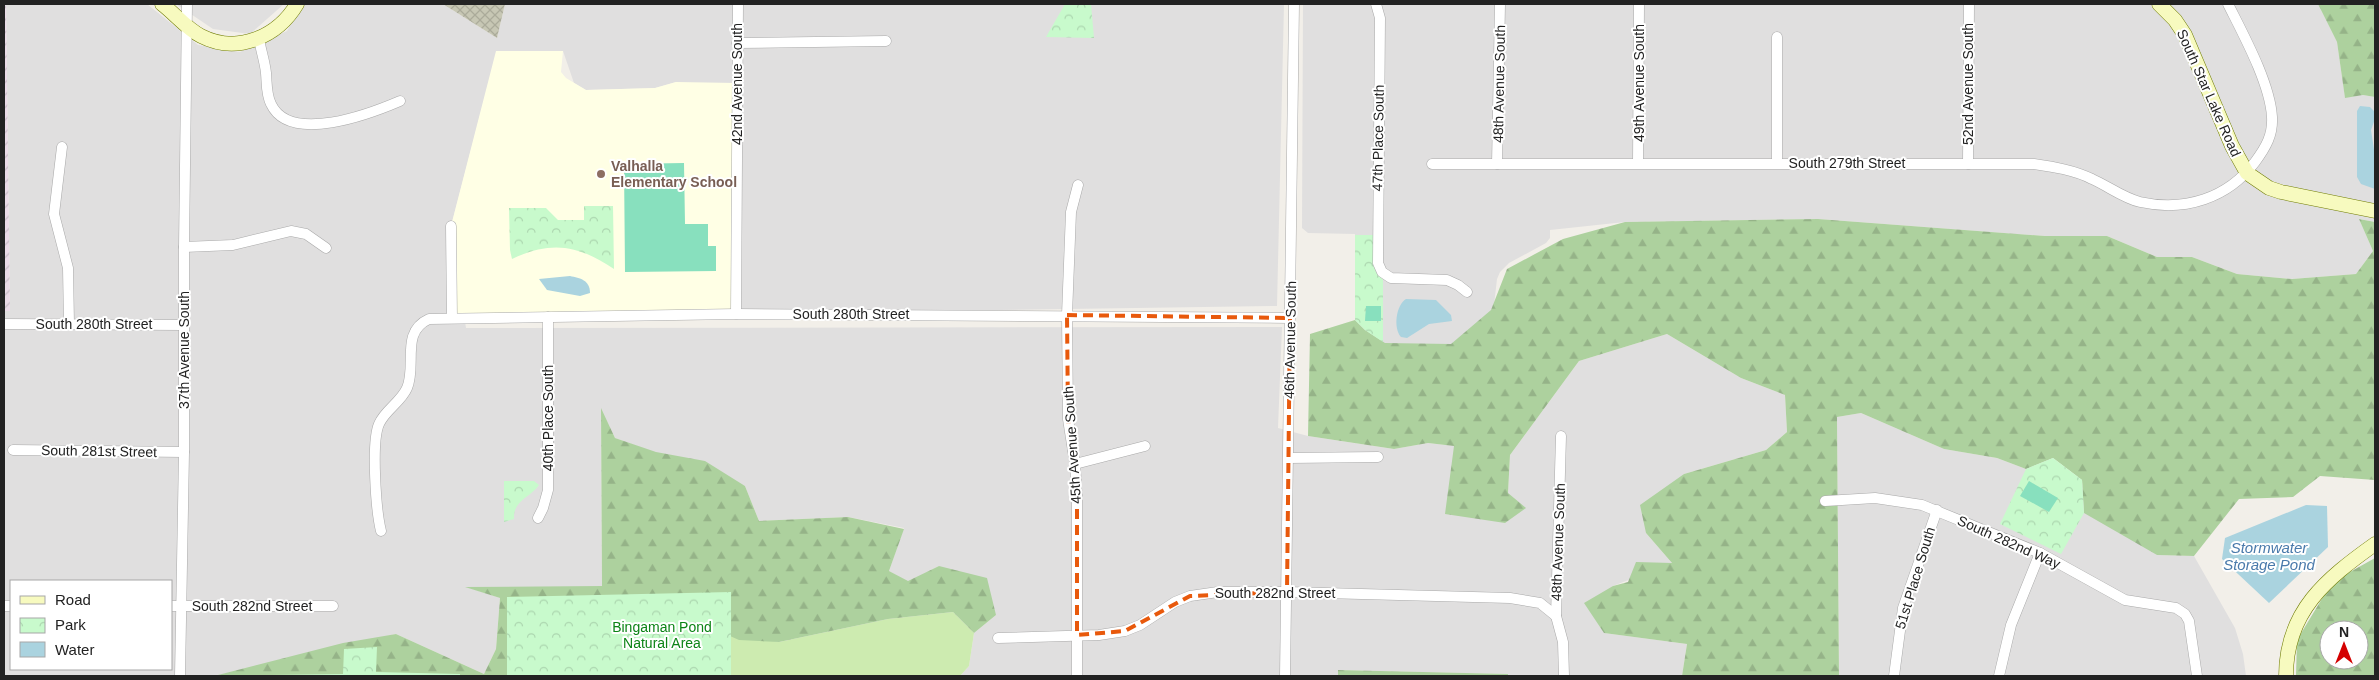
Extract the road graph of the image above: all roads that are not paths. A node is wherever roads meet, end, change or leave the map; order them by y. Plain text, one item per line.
1 (162, 4) edge
2 (187, 4) edge
3 (297, 4) edge
4 (738, 4) edge
5 (1294, 4) edge
6 (1376, 4) edge
7 (1500, 4) edge
8 (1639, 4) edge
9 (1968, 4) edge
10 (2159, 4) edge
11 (2228, 4) edge
12 (186, 24) junction
13 (1777, 37) dead end
14 (259, 39) junction
15 (886, 41) dead end
16 (737, 43) junction
17 (400, 101) dead end
18 (62, 147) dead end
19 (1638, 163) junction
20 (1777, 163) junction
21 (1432, 164) dead end
22 (1497, 164) junction
23 (1968, 164) junction
24 (2247, 172) junction
25 (1078, 185) dead end
26 (2375, 211) edge
27 (451, 226) dead end
28 (184, 247) junction
29 (326, 248) dead end
30 (1467, 292) dead end
31 (736, 314) junction
32 (1067, 315) junction
33 (548, 317) junction
34 (452, 318) junction
35 (1290, 318) junction
36 (4, 324) edge
37 (69, 324) junction
38 (184, 325) junction
39 (1561, 436) dead end
40 (1146, 446) dead end
41 (13, 450) dead end
42 (184, 452) junction
43 (1378, 457) dead end
44 (1289, 458) junction
45 (1075, 464) junction
46 (1825, 501) dead end
47 (1937, 510) junction
48 (538, 518) dead end
49 (381, 531) dead end
50 (2375, 544) edge
51 (2040, 553) junction
52 (1287, 592) junction
53 (176, 606) edge
54 (333, 606) dead end
55 (1556, 616) junction
56 (1077, 635) junction
57 (998, 638) dead end
58 (180, 676) edge
59 (1077, 676) edge
60 (1285, 676) edge
61 (1564, 676) edge
62 (1894, 676) edge
63 (1999, 676) edge
64 (2197, 676) edge
65 (2286, 676) edge

1 - 12 street
2 - 12 street, 37th Avenue South
3 - 14 street
4 - 16 street, 42nd Avenue South
5 - 35 street, 46th Avenue South
6 - 30 street, 47th Place South
7 - 22 street, 48th Avenue South
8 - 19 street, 49th Avenue South
9 - 23 street, 52nd Avenue South
10 - 24 street, South Star Lake Road
11 - 24 street, South 279th Street
12 - 14 street
12 - 28 street, 37th Avenue South
13 - 20 street
14 - 17 street
15 - 16 street
16 - 31 street, 42nd Avenue South
18 - 37 street
19 - 20 street, South 279th Street
19 - 22 street, South 279th Street
20 - 23 street, South 279th Street
21 - 22 street, South 279th Street
23 - 24 street, South 279th Street
24 - 26 street, South Star Lake Road
25 - 32 street, 45th Avenue South
27 - 34 street
28 - 29 street
28 - 38 street, 37th Avenue South
31 - 32 street, South 280th Street
31 - 33 street, South 280th Street
32 - 35 street, South 280th Street
32 - 45 street, 45th Avenue South
33 - 34 street, South 280th Street
33 - 48 street, 40th Place South
34 - 49 street, South 280th Street
35 - 44 street, 46th Avenue South
36 - 37 street, South 280th Street
37 - 38 street, South 280th Street
38 - 42 street, 37th Avenue South
39 - 55 street, 48th Avenue South
40 - 45 street
41 - 42 street, South 281st Street
42 - 53 street, 37th Avenue South
43 - 44 street
44 - 52 street, 46th Avenue South
45 - 56 street, 45th Avenue South
46 - 47 street, South 282nd Way
47 - 51 street, South 282nd Way
47 - 62 street, 51st Place South
50 - 65 street
51 - 63 street
51 - 64 street, South 282nd Way
52 - 55 street, South 282nd Street
52 - 56 street, South 282nd Street
52 - 60 street, 46th Avenue South
53 - 54 street, South 282nd Street
53 - 58 street, 37th Avenue South
55 - 61 street, 48th Avenue South
56 - 57 street, South 282nd Street
56 - 59 street, 45th Avenue South

